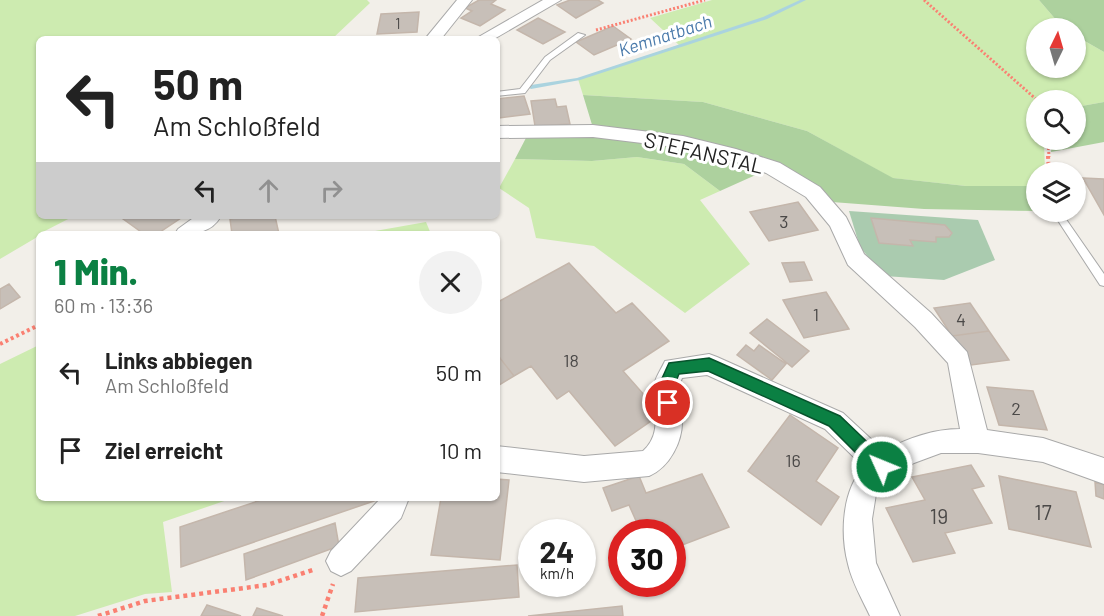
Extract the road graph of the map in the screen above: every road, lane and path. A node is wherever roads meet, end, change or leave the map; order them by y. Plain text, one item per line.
1 (465, 0) edge
2 (554, 0) edge
3 (705, 0) edge
4 (924, 0) edge
5 (581, 35) joint
6 (436, 36) edge
7 (488, 36) edge
8 (1026, 90) edge
9 (500, 94) edge
10 (500, 132) edge
11 (207, 219) edge
12 (1063, 222) edge
13 (189, 231) edge
14 (1104, 282) edge
15 (36, 326) edge
16 (0, 344) edge
17 (978, 441) junction
18 (500, 459) edge
19 (882, 467) junction
20 (1104, 471) edge
21 (394, 501) edge
22 (340, 561) junction
23 (98, 616) edge
24 (322, 616) edge
25 (885, 616) edge

1 - 6 street
2 - 7 street
3 - 5 path
4 - 8 path
5 - 9 lane
10 - 17 street, STEFANSTAL
11 - 13 street
12 - 14 lane
15 - 16 path
17 - 19 street
17 - 20 street
18 - 19 street
19 - 25 street
21 - 22 street
22 - 23 path
22 - 24 path

